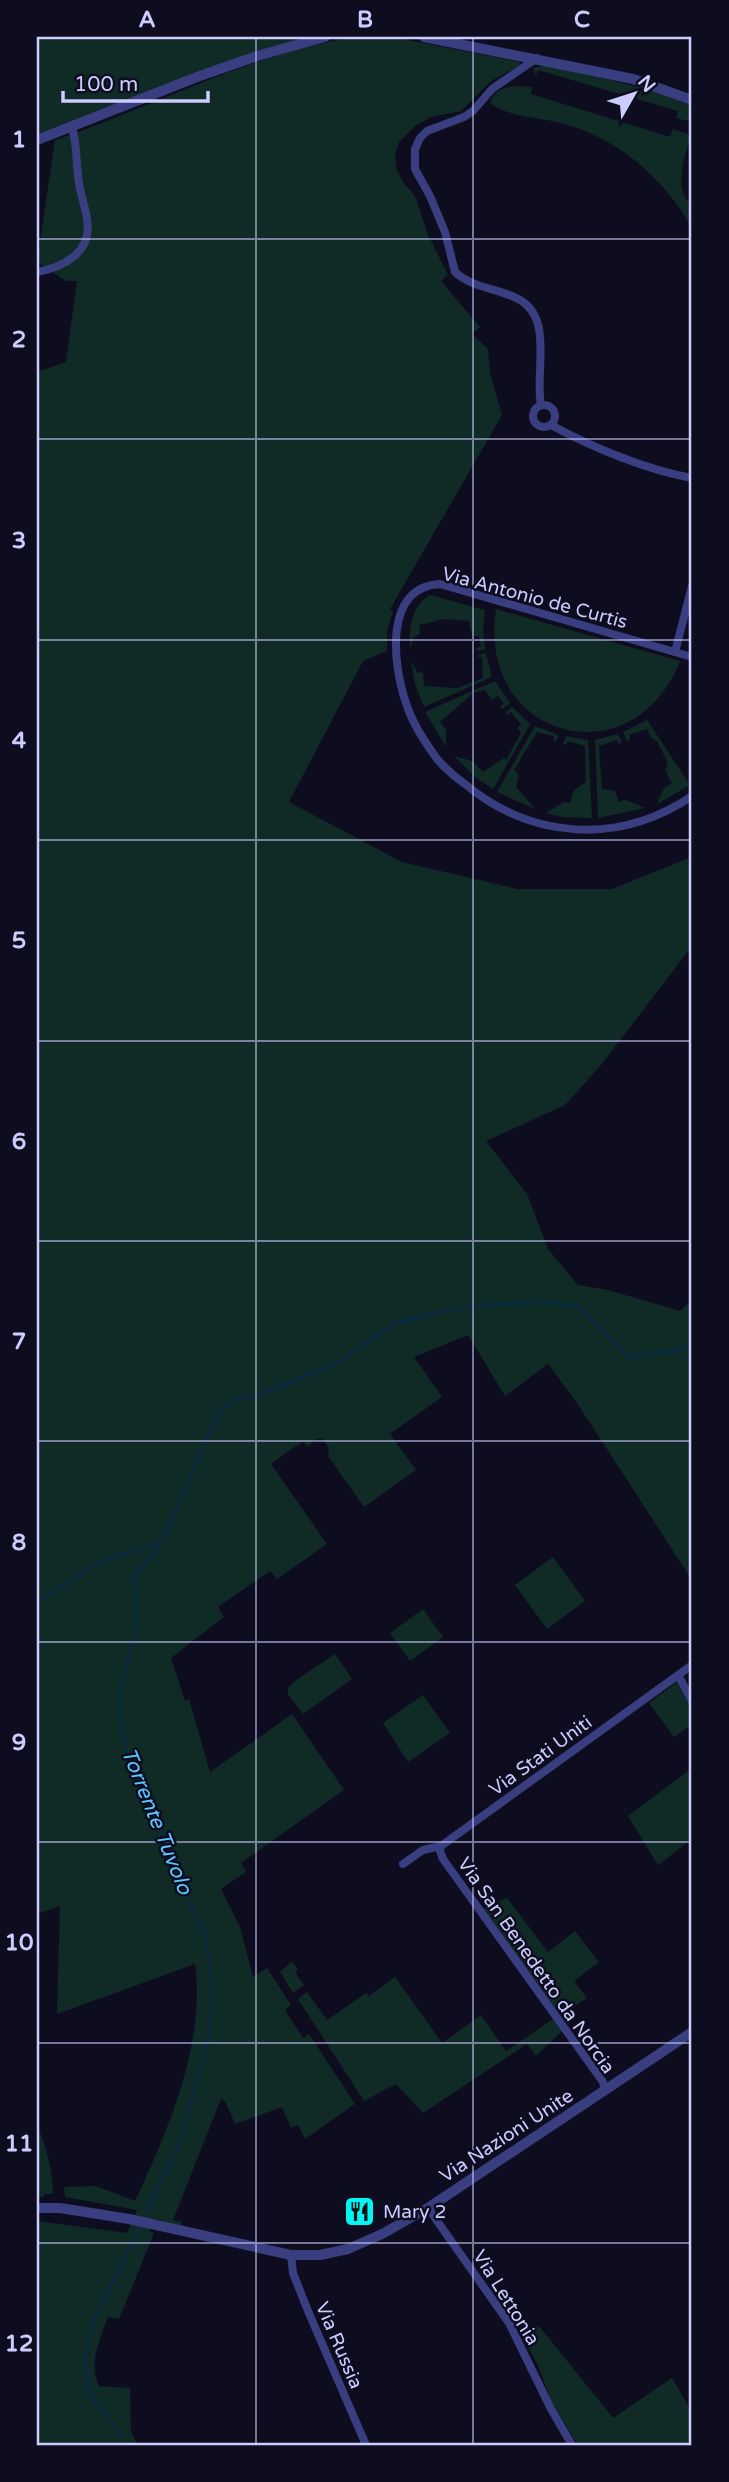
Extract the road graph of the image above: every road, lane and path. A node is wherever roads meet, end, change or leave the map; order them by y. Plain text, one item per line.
1 (325, 37) edge
2 (424, 37) edge
3 (537, 58) junction
4 (692, 100) edge
5 (72, 127) junction
6 (37, 140) edge
7 (37, 272) edge
8 (541, 405) junction
9 (551, 425) junction
10 (692, 478) edge
11 (692, 586) edge
12 (675, 652) junction
13 (692, 657) edge
14 (692, 796) edge
15 (692, 1665) edge
16 (678, 1675) junction
17 (692, 1701) edge
18 (441, 1846) junction
19 (423, 1850) junction
20 (443, 1859) junction
21 (403, 1864) dead end
22 (692, 2032) edge
23 (606, 2090) junction
24 (428, 2207) junction
25 (37, 2208) edge
26 (291, 2255) junction
27 (366, 2445) edge
28 (572, 2445) edge

1 - 5 street
2 - 3 street
3 - 4 street
3 - 8 street
5 - 6 street
5 - 7 street
8 - 9 street
8 - 9 street
9 - 10 street
11 - 12 street
12 - 13 street, Via Antonio de Curtis
12 - 14 street, Via Antonio de Curtis
15 - 16 street, Via Stati Uniti
16 - 17 street
16 - 18 street, Via Stati Uniti
18 - 19 street, Via Stati Uniti
18 - 20 street
19 - 20 street
19 - 21 street, Via Stati Uniti
20 - 23 street, Via San Benedetto da Norcia
22 - 23 street, Via Nazioni Unite
23 - 24 street, Via Nazioni Unite
24 - 26 street, Via Nazioni Unite
24 - 28 street, Via Lettonia
25 - 26 street, Via Nazioni Unite
26 - 27 street, Via Russia

